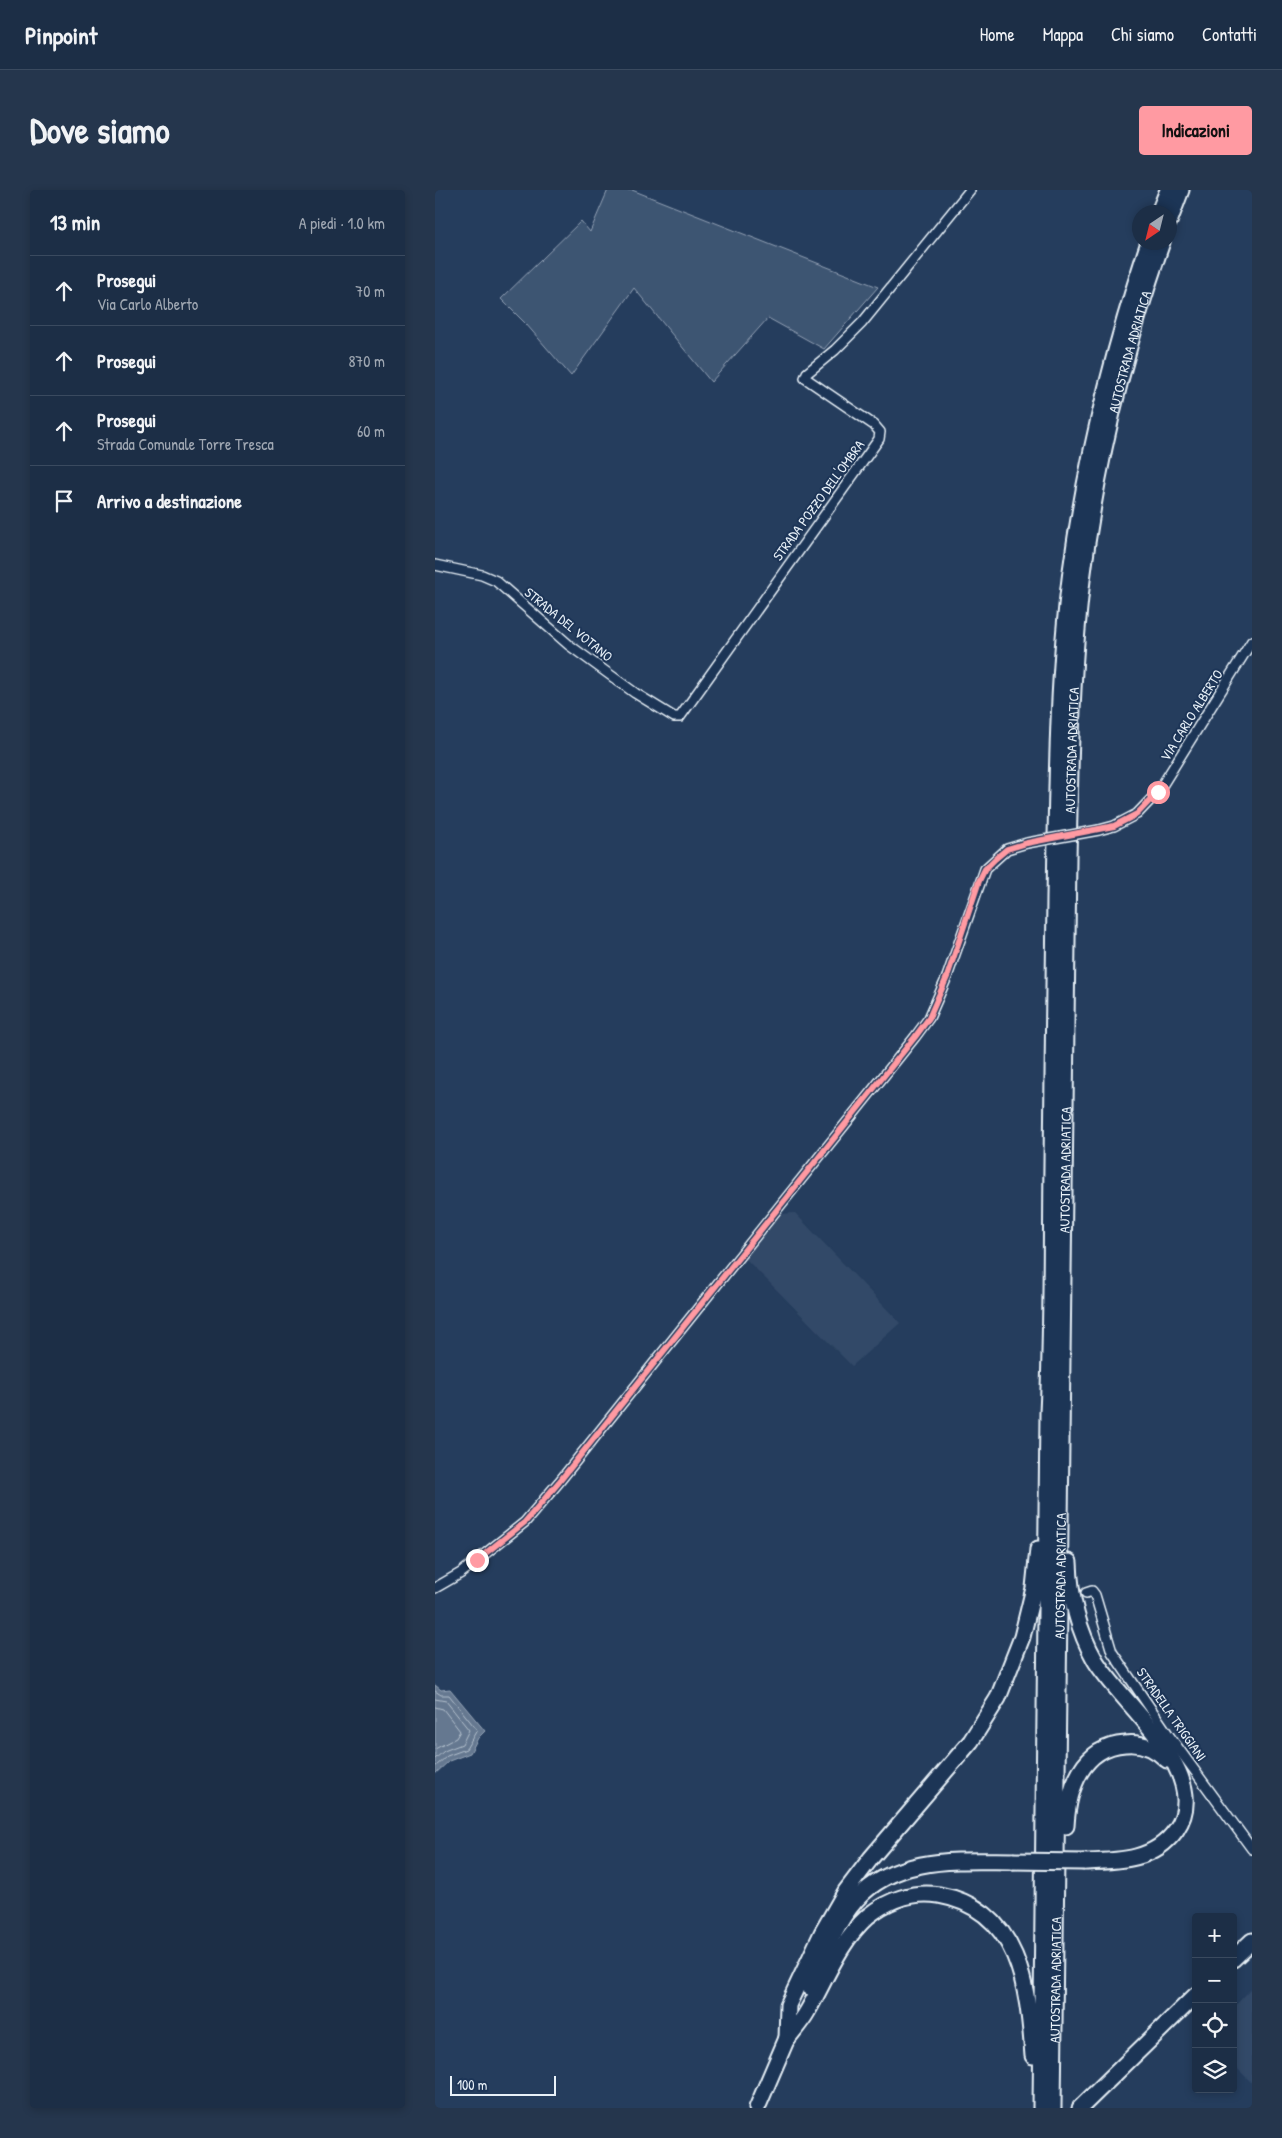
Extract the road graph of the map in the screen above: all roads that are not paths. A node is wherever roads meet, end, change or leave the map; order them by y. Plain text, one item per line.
1 (970, 190) edge
2 (1168, 190) edge
3 (1181, 190) edge
4 (1162, 205) edge
5 (1175, 205) edge
6 (1147, 250) edge
7 (1159, 250) edge
8 (435, 565) edge
9 (1252, 642) edge
10 (680, 717) joint
11 (1063, 1327) junction
12 (1049, 1413) junction
13 (435, 1588) edge
14 (1086, 1593) dead end
15 (1180, 1775) junction
16 (1252, 1849) edge
17 (1252, 1941) edge
18 (1252, 1953) edge
19 (1234, 1958) edge
20 (1237, 1967) edge
21 (1055, 1978) junction
22 (1192, 1999) edge
23 (1192, 2012) edge
24 (787, 2039) junction
25 (757, 2108) edge
26 (1033, 2108) edge
27 (1041, 2108) edge
28 (1053, 2108) edge
29 (1080, 2108) edge
30 (1093, 2108) edge

1 - 10 street, STRADA POZZO DELL'OMBRA
2 - 4 highway
3 - 5 highway
6 - 12 highway, AUTOSTRADA ADRIATICA
7 - 11 highway, AUTOSTRADA ADRIATICA
8 - 10 street, STRADA DEL VOTANO
9 - 13 street, VIA CARLO ALBERTO, bridge
11 - 15 highway
11 - 21 highway, AUTOSTRADA ADRIATICA
12 - 24 highway
12 - 27 highway, AUTOSTRADA ADRIATICA
14 - 16 street, STRADELLA TRIGGIANI
15 - 21 highway
15 - 24 highway, bridge
17 - 19 highway
18 - 20 highway
21 - 28 highway, AUTOSTRADA ADRIATICA
22 - 29 highway
23 - 30 highway
24 - 25 highway
24 - 26 highway

